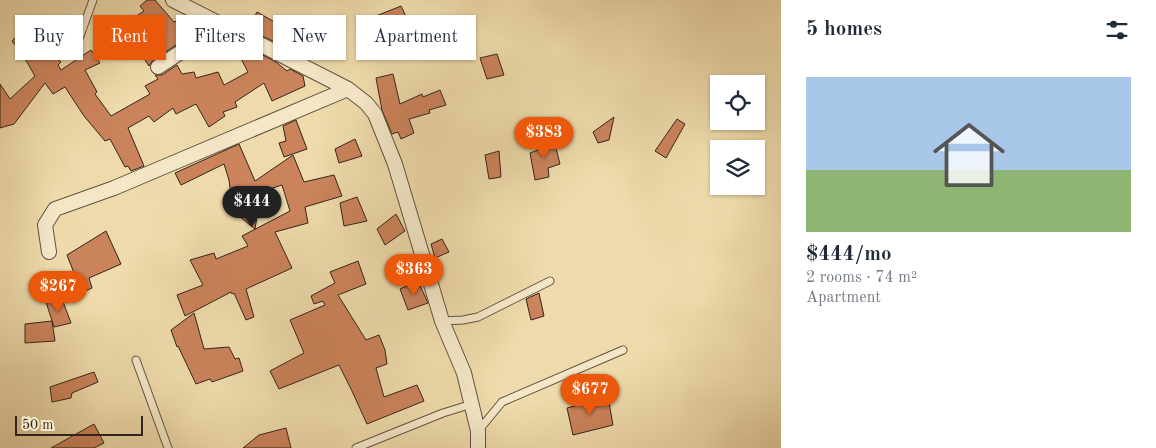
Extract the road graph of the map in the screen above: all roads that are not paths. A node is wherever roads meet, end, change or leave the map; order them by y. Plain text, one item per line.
1 (93, 0) edge
2 (173, 0) edge
3 (202, 15) edge
4 (83, 26) edge
5 (263, 46) edge
6 (176, 55) edge
7 (158, 67) dead end
8 (348, 89) junction
9 (49, 252) dead end
10 (550, 281) dead end
11 (442, 320) junction
12 (623, 350) dead end
13 (136, 360) dead end
14 (472, 404) junction
15 (478, 431) junction
16 (168, 448) edge
17 (356, 448) edge
18 (478, 448) edge

1 - 4 lane
2 - 3 street
5 - 8 street
6 - 7 street
8 - 9 street
8 - 11 street
10 - 11 lane
11 - 14 street
12 - 15 lane
13 - 16 lane
14 - 15 street
14 - 17 lane
15 - 18 street

